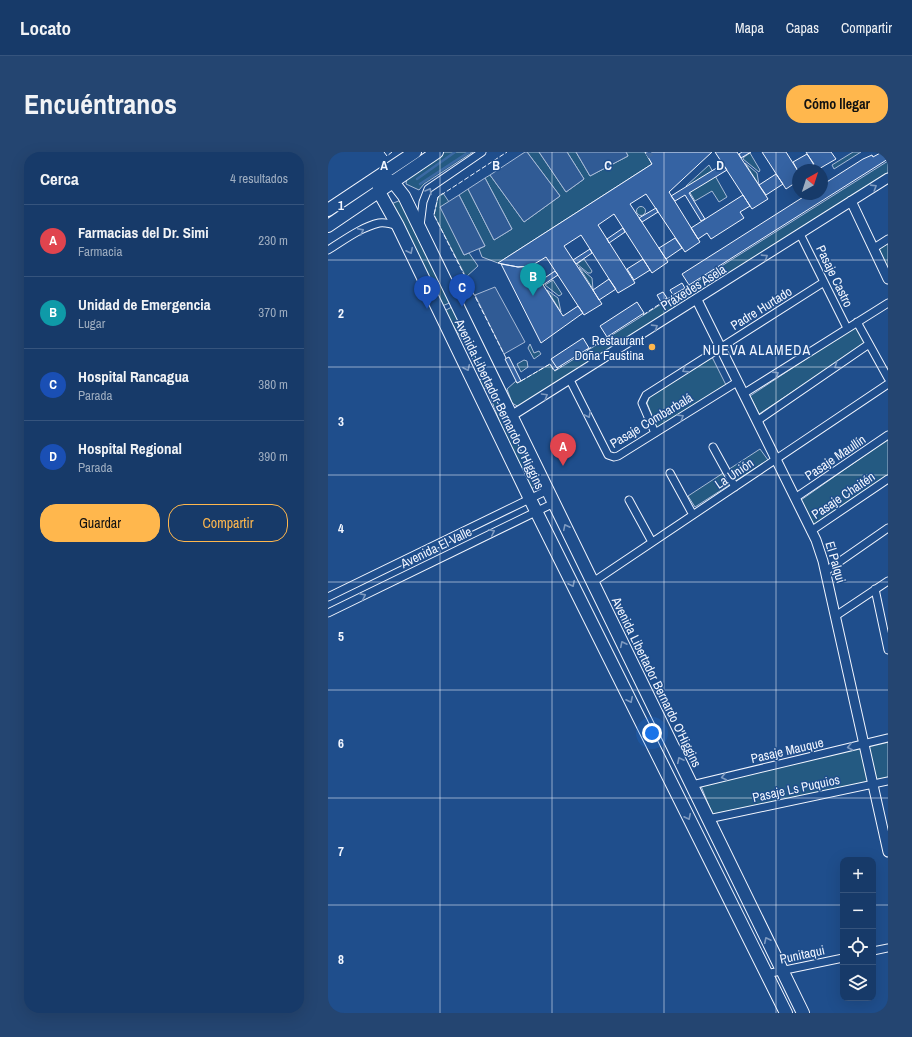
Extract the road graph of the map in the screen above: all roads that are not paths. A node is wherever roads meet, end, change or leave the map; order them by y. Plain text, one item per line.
1 (416, 152) edge
2 (437, 152) edge
3 (482, 152) edge
4 (380, 176) junction
5 (888, 178) edge
6 (393, 182) junction
7 (379, 192) junction
8 (851, 202) junction
9 (328, 210) edge
10 (328, 226) edge
11 (398, 226) junction
12 (420, 228) junction
13 (800, 234) junction
14 (888, 240) edge
15 (874, 248) junction
16 (328, 250) edge
17 (888, 279) edge
18 (824, 282) junction
19 (697, 300) junction
20 (888, 303) edge
21 (857, 322) junction
22 (847, 328) junction
23 (869, 344) junction
24 (720, 348) junction
25 (888, 378) edge
26 (570, 380) junction
27 (737, 382) junction
28 (888, 384) edge
29 (743, 394) junction
30 (512, 416) junction
31 (757, 421) junction
32 (655, 433) junction
33 (888, 435) edge
34 (713, 448) dead end
35 (776, 459) junction
36 (670, 473) dead end
37 (888, 479) edge
38 (735, 487) junction
39 (548, 490) junction
40 (795, 498) junction
41 (530, 499) junction
42 (629, 500) dead end
43 (554, 503) junction
44 (536, 511) junction
45 (693, 515) junction
46 (888, 528) edge
47 (811, 531) junction
48 (652, 542) junction
49 (826, 571) junction
50 (888, 581) edge
51 (593, 582) junction
52 (875, 589) junction
53 (328, 597) edge
54 (328, 613) edge
55 (837, 615) junction
56 (885, 620) edge
57 (888, 650) edge
58 (888, 738) edge
59 (865, 744) junction
60 (888, 781) edge
61 (873, 784) junction
62 (692, 785) junction
63 (708, 819) junction
64 (887, 841) edge
65 (888, 852) edge
66 (888, 948) edge
67 (876, 950) edge
68 (840, 959) edge
69 (766, 974) junction
70 (784, 976) junction
71 (773, 987) junction
72 (786, 1013) edge
73 (803, 1013) edge

1 - 4 main road
2 - 6 main road
12 -> 3 street
4 - 6 main road, Avenida Libertador Bernardo O'Higgins
4 - 7 main road
4 - 9 main road
8 -> 5 street, Práxedes Asela
6 - 7 main road
6 - 12 main road, Avenida Libertador Bernardo O'Higgins
7 - 10 main road
7 - 11 main road, Avenida Libertador Bernardo O'Higgins
8 - 13 street, Práxedes Asela
8 - 15 street
16 -> 11 street
11 -> 41 main road, Avenida Libertador Bernardo O'Higgins
12 - 30 main road, Avenida Libertador Bernardo O'Higgins
13 - 18 street, Pasaje Castro
19 -> 13 street, Práxedes Asela
14 - 15 street
15 - 17 street
18 - 22 street, Pasaje Castro
18 - 24 street, Padre Hurtado
19 - 24 street, El Palqui
26 -> 19 street, Práxedes Asela
20 - 21 street
21 - 22 street
21 - 23 street, Pasaje Castro
29 -> 22 street
23 - 25 street, Pasaje Castro
23 -> 31 street
24 - 27 street, El Palqui
24 -> 32 street, Padre Hurtado
30 -> 26 street, Práxedes Asela
26 -> 32 street, Pasaje Combarbalá
27 - 29 street, El Palqui
32 -> 27 street, Pasaje Combarbalá
28 - 35 street, La Unión
29 - 31 street, El Palqui
30 - 39 main road, Avenida Libertador Bernardo O'Higgins
31 - 35 street, El Palqui
33 - 40 street, Pasaje Maullín
34 - 38 street
35 - 38 street, La Unión
35 - 40 street, El Palqui
36 - 45 street
37 - 47 street, Pasaje Chaitén
38 - 45 street, La Unión
39 - 41 street, Avenida El Valle
39 - 43 main road, Avenida Libertador Bernardo O'Higgins
40 - 47 street, El Palqui
41 - 44 main road, Avenida Libertador Bernardo O'Higgins
41 - 53 street, Avenida El Valle
42 - 48 street
43 - 44 street, Avenida El Valle
51 -> 43 main road, Avenida Libertador Bernardo O'Higgins
54 -> 44 street, Avenida El Valle
44 -> 69 main road, Avenida Libertador Bernardo O'Higgins
45 - 48 street, La Unión
46 - 49 street
47 - 49 street, El Palqui
48 - 51 street, La Unión
49 - 55 street, El Palqui
50 - 52 street
62 -> 51 main road, Avenida Libertador Bernardo O'Higgins
52 - 55 street
52 - 56 street
55 - 59 street, El Palqui
56 - 57 street
58 - 59 street, Pasaje Mauque
59 - 61 street, El Palqui
59 -> 62 street, Pasaje Mauque
60 - 61 street, Pasaje Ls Puquios
61 - 63 street, Pasaje Ls Puquios
61 - 64 street, El Palqui
62 - 63 main road, Avenida Libertador Bernardo O'Higgins
70 -> 63 main road, Avenida Libertador Bernardo O'Higgins
64 - 65 street, El Palqui
66 - 67 street
68 - 70 street, Punitaqui
69 - 70 street, Punitaqui
69 - 71 main road, Avenida Libertador Bernardo O'Higgins
70 - 71 main road
70 - 73 main road, Avenida Libertador Bernardo O'Higgins
71 - 72 main road, Avenida Libertador Bernardo O'Higgins

